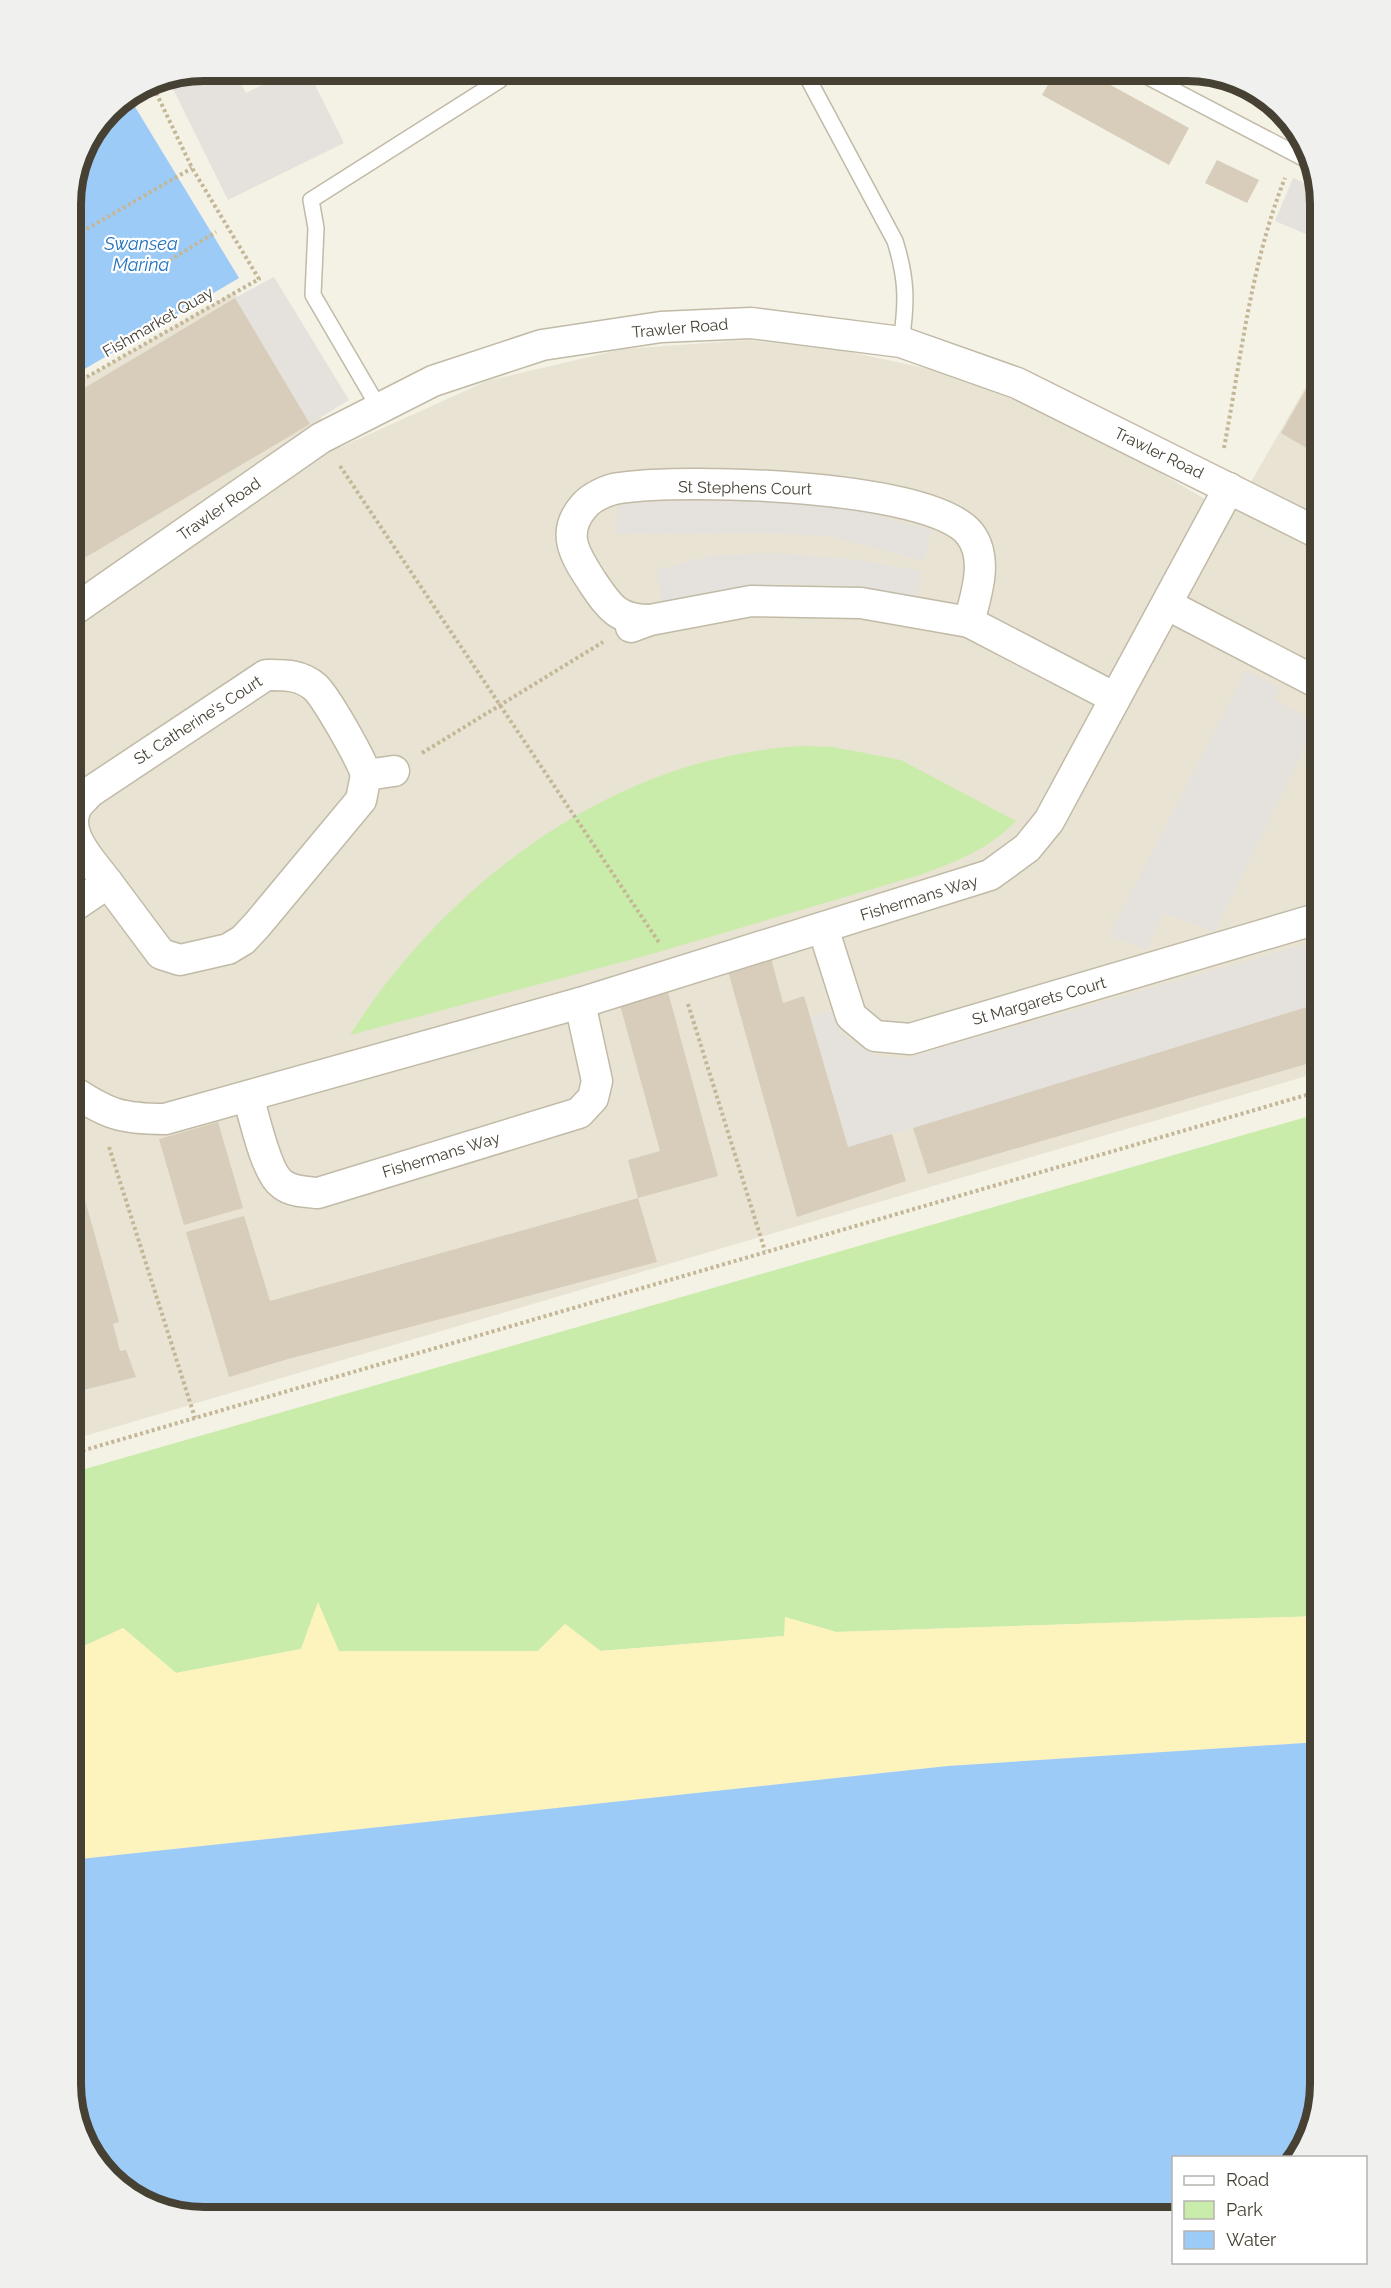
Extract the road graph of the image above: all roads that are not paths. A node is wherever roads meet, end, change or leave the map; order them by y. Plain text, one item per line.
1 (498, 81) edge
2 (809, 81) edge
3 (1156, 81) edge
4 (1300, 156) edge
5 (901, 342) junction
6 (379, 408) junction
7 (1221, 484) junction
8 (1310, 529) edge
9 (81, 605) edge
10 (1168, 605) junction
11 (650, 620) junction
12 (969, 622) junction
13 (618, 632) road end
14 (1310, 679) edge
15 (1114, 698) junction
16 (81, 803) edge
17 (81, 846) edge
18 (108, 883) junction
19 (81, 901) edge
20 (1310, 921) edge
21 (824, 928) junction
22 (580, 1003) junction
23 (81, 1096) edge
24 (248, 1096) junction

1 - 6 lane
2 - 5 lane
3 - 4 lane
5 - 6 street, Trawler Road
5 - 7 street, Trawler Road
6 - 9 street, Trawler Road
7 - 8 street, Trawler Road
7 - 10 street, Fishermans Way
10 - 14 street
10 - 15 street, Fishermans Way
11 - 12 street, St Stephens Court
11 - 12 street, St Stephens Court
11 - 13 street, St Stephens Court
12 - 15 street, St Stephens Court
15 - 21 street, Fishermans Way
16 - 18 street, St. Catherine's Court
17 - 18 street, St. Catherine's Court
18 - 19 street
20 - 21 street, St Margarets Court
21 - 22 street, Fishermans Way
22 - 24 street, Fishermans Way
22 - 24 street, Fishermans Way
23 - 24 street, Fishermans Way

